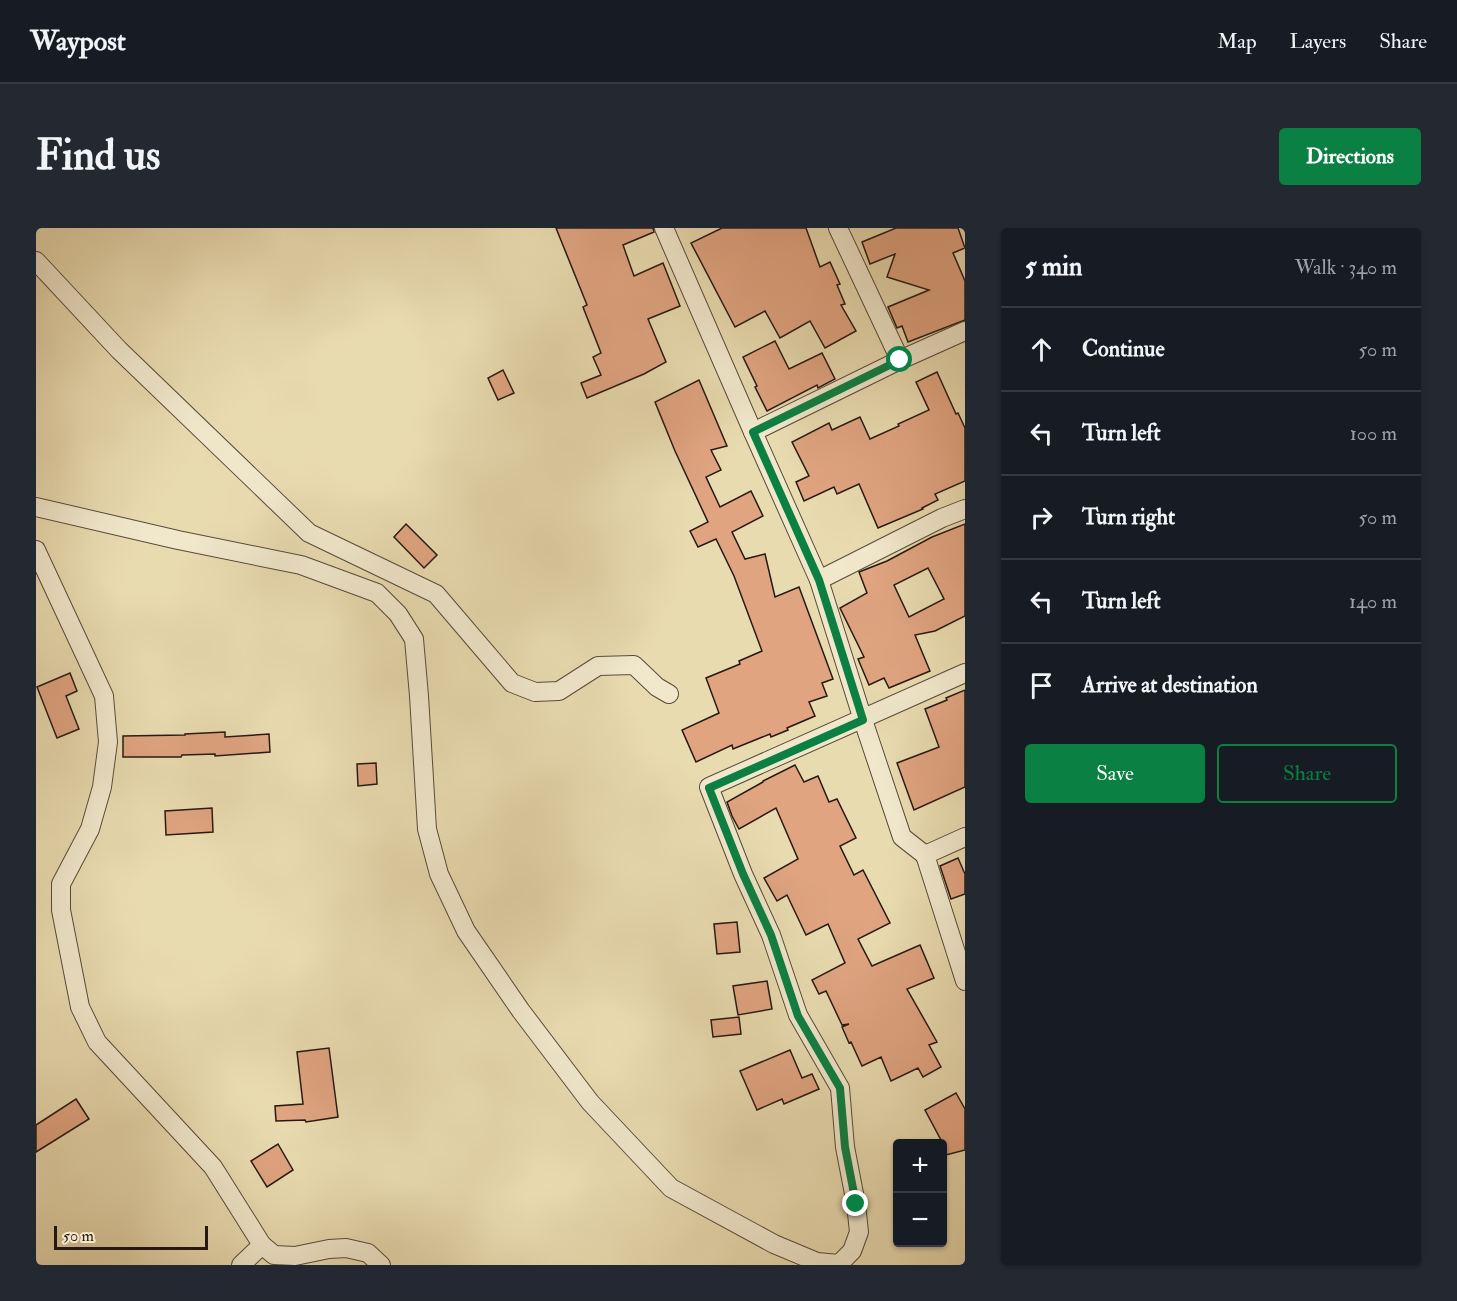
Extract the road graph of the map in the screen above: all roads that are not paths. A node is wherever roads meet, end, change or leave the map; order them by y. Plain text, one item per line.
1 (664, 228) edge
2 (841, 229) edge
3 (36, 261) edge
4 (965, 331) edge
5 (900, 360) junction
6 (753, 432) junction
7 (36, 507) edge
8 (965, 509) edge
9 (36, 550) edge
10 (819, 580) junction
11 (965, 673) edge
12 (669, 693) dead end
13 (863, 720) junction
14 (965, 837) edge
15 (925, 855) junction
16 (965, 981) edge
17 (262, 1245) junction
18 (814, 1263) edge
19 (241, 1265) edge
20 (381, 1265) edge

1 - 6 street
2 - 5 street
3 - 12 street
4 - 5 street
5 - 6 street
6 - 10 street
7 - 18 street
8 - 10 street
9 - 17 street
10 - 13 street
11 - 13 street
13 - 15 street
13 - 18 street
14 - 15 street
15 - 16 street
17 - 19 street
17 - 20 street

